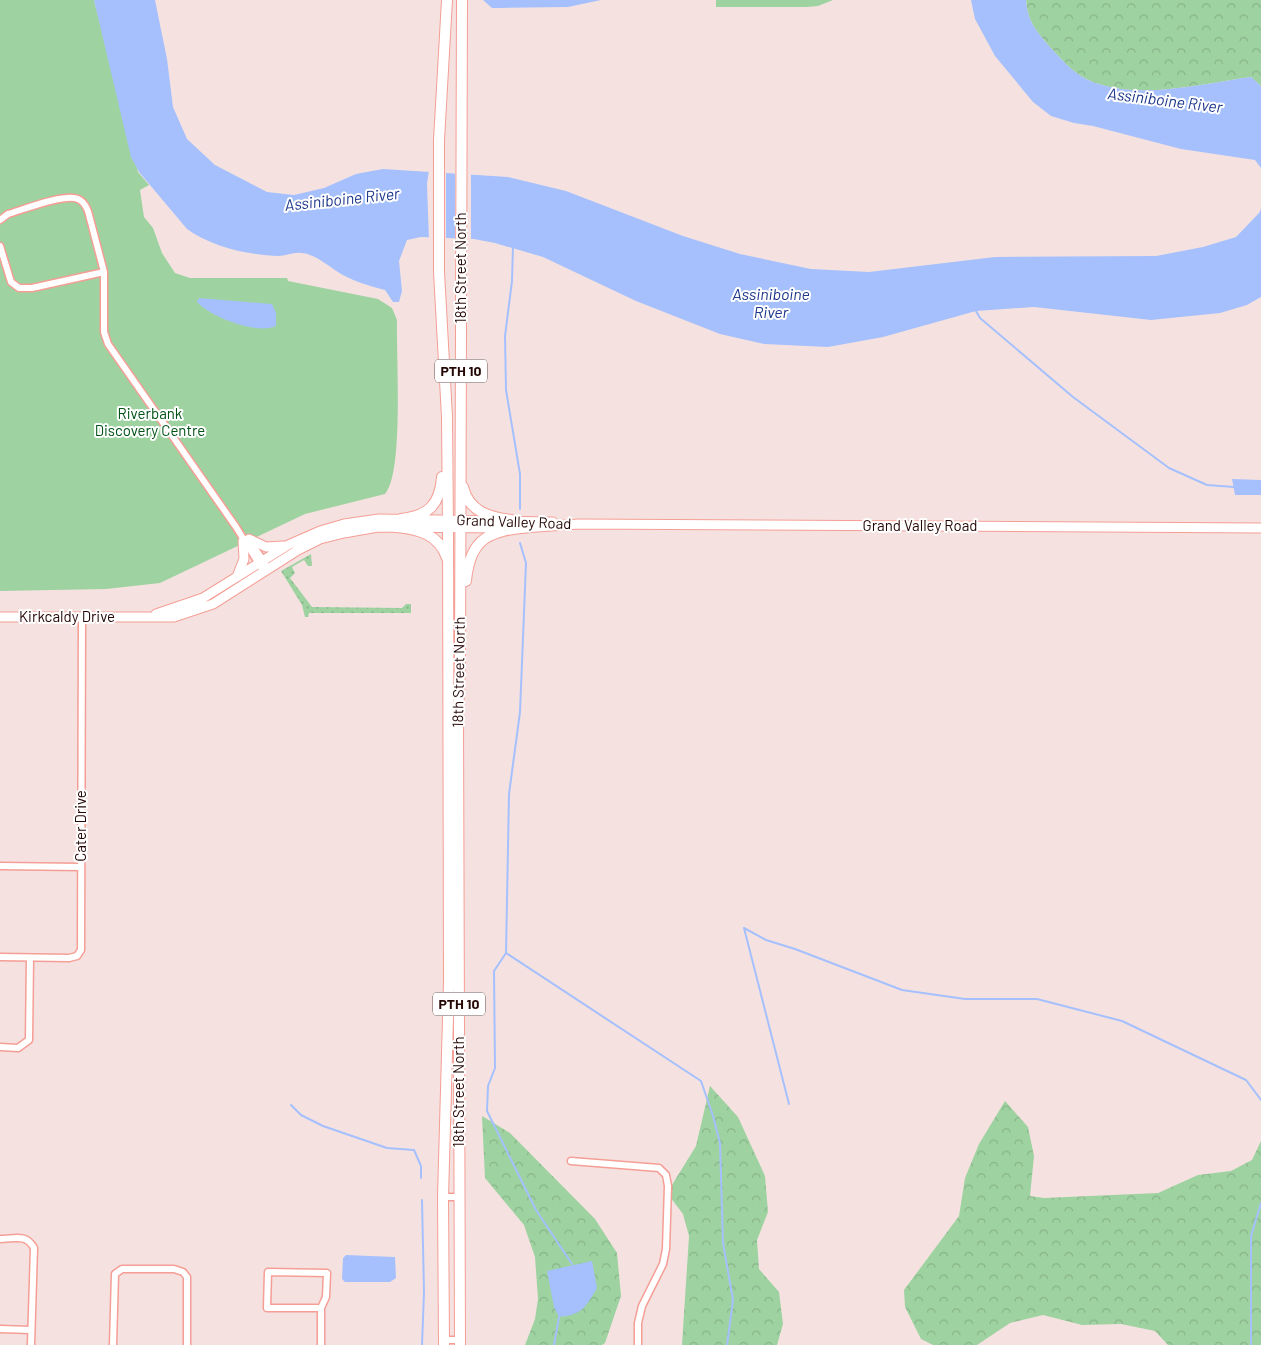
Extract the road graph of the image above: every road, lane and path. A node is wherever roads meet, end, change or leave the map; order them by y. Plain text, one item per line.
1 (447, 0) edge
2 (462, 0) edge
3 (0, 220) edge
4 (0, 246) edge
5 (104, 272) junction
6 (447, 426) junction
7 (460, 469) junction
8 (512, 520) junction
9 (398, 523) junction
10 (448, 524) junction
11 (460, 524) junction
12 (579, 524) junction
13 (529, 527) junction
14 (1261, 528) edge
15 (246, 540) junction
16 (288, 545) junction
17 (264, 566) junction
18 (448, 574) junction
19 (236, 579) junction
20 (0, 617) edge
21 (82, 617) junction
22 (133, 617) junction
23 (460, 664) junction
24 (0, 866) edge
25 (81, 867) junction
26 (0, 957) edge
27 (30, 958) junction
28 (0, 1047) edge
29 (572, 1161) dead end
30 (444, 1197) junction
31 (459, 1198) junction
32 (0, 1240) edge
33 (321, 1308) junction
34 (0, 1329) edge
35 (31, 1330) junction
36 (444, 1342) edge
37 (460, 1342) edge
38 (31, 1345) edge
39 (113, 1345) edge
40 (187, 1345) edge
41 (321, 1345) edge
42 (638, 1345) edge

1 - 6 main road, 18th Street North / PTH 10
2 - 7 main road, 18th Street North / PTH 10
3 - 5 street
4 - 5 street
5 - 15 street
6 - 9 main road
6 - 10 main road, 18th Street North / PTH 10
7 - 8 main road
7 - 11 main road, 18th Street North / PTH 10
8 - 11 main road, Grand Valley Road
8 - 12 main road, Grand Valley Road
9 - 10 main road, Kirkcaldy Drive
9 - 16 main road, Kirkcaldy Drive
9 - 17 main road, Kirkcaldy Drive
9 - 18 main road
10 - 11 main road, Grand Valley Road
10 - 18 main road, 18th Street North / PTH 10
11 - 13 main road, Grand Valley Road
11 - 23 main road, 18th Street North / PTH 10
12 - 13 main road, Grand Valley Road
12 - 14 main road, Grand Valley Road
13 - 23 main road
15 - 16 main road
15 - 17 street
15 - 19 main road
16 - 17 main road, Kirkcaldy Drive
17 - 19 main road, Kirkcaldy Drive
17 - 22 main road, Kirkcaldy Drive
18 - 30 main road, 18th Street North / PTH 10
19 - 22 main road, Kirkcaldy Drive
20 - 21 main road, Kirkcaldy Drive
21 - 22 main road, Kirkcaldy Drive
21 - 25 street, Cater Drive
23 - 31 main road, 18th Street North / PTH 10
24 - 25 street
25 - 27 street, Cater Drive
26 - 27 street, Cater Drive
27 - 28 street
29 - 42 street
30 - 31 street
30 - 36 main road, 18th Street North / PTH 10
31 - 37 main road, 18th Street North / PTH 10
32 - 35 street
33 - 33 street
33 - 41 street
34 - 35 street
35 - 38 street
36 - 37 street
39 - 40 street

